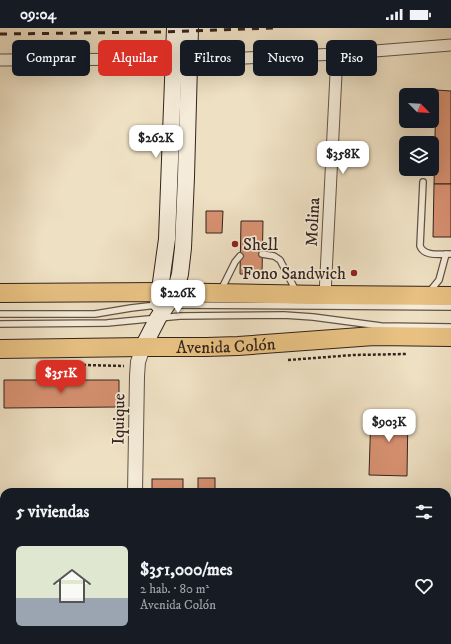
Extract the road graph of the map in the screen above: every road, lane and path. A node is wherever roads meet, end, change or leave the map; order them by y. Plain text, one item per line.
1 (175, 28) edge
2 (190, 28) edge
3 (187, 40) edge
4 (451, 45) edge
5 (180, 51) edge
6 (377, 51) edge
7 (326, 54) edge
8 (245, 58) edge
9 (0, 60) edge
10 (180, 60) edge
11 (180, 76) edge
12 (183, 76) edge
13 (336, 76) edge
14 (170, 176) junction
15 (186, 177) junction
16 (424, 182) dead end
17 (262, 254) dead end
18 (448, 254) edge
19 (240, 256) dead end
20 (0, 293) edge
21 (219, 294) junction
22 (298, 295) junction
23 (325, 296) junction
24 (423, 296) junction
25 (451, 296) edge
26 (163, 303) junction
27 (451, 307) edge
28 (0, 314) edge
29 (0, 324) edge
30 (451, 327) edge
31 (451, 337) edge
32 (143, 347) junction
33 (0, 349) edge
34 (135, 488) edge

1 - 5 main road
2 - 3 main road
4 - 6 street
7 - 8 street
9 - 10 street
11 - 14 main road
12 - 15 main road
13 - 23 street, Molina
14 - 15 main road
14 - 26 main road
15 - 26 main road
16 - 18 lane
17 - 22 lane
18 - 24 lane
19 - 21 lane
20 - 26 main road
21 - 22 main road
21 - 26 main road
22 - 23 main road
23 - 24 main road
24 - 25 main road
26 - 27 lane
26 - 28 lane
26 - 29 lane
26 - 30 lane
26 - 32 main road
31 - 32 main road, Avenida Colón
32 - 33 main road, Avenida Colón
32 - 34 street, Iquique

